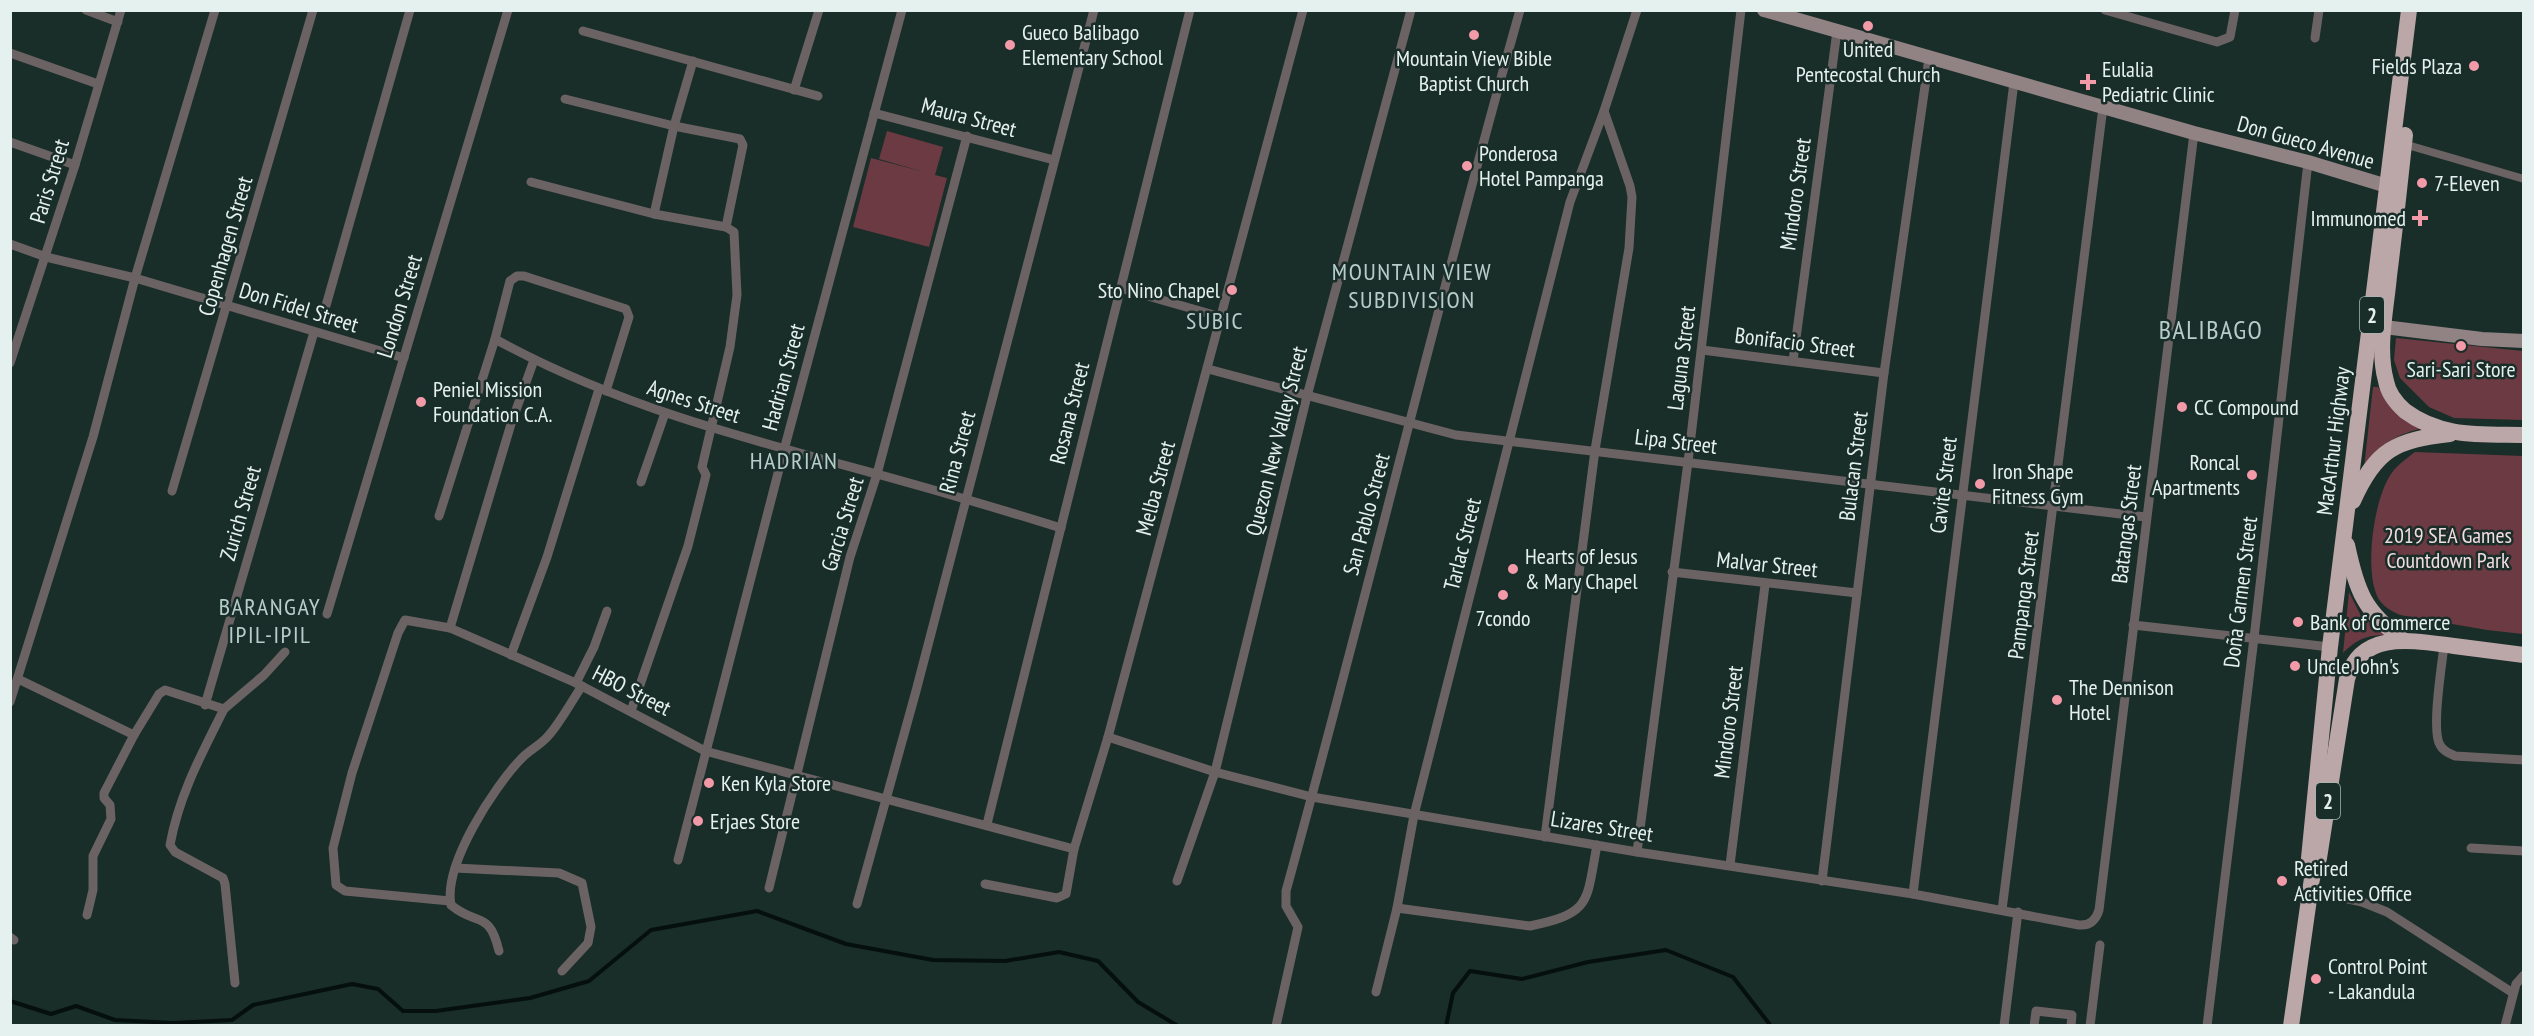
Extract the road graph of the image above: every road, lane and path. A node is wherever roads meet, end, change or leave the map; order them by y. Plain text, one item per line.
1 (86, 10) edge
2 (121, 10) edge
3 (215, 10) edge
4 (313, 10) edge
5 (410, 10) edge
6 (508, 10) edge
7 (819, 10) edge
8 (902, 10) edge
9 (1094, 10) edge
10 (1190, 10) edge
11 (1303, 10) edge
12 (1411, 10) edge
13 (1520, 10) edge
14 (1637, 10) edge
15 (1741, 10) edge
16 (1764, 10) edge
17 (2105, 10) edge
18 (2235, 10) edge
19 (2319, 10) edge
20 (2409, 10) edge
21 (2419, 10) edge
22 (118, 22) junction
23 (583, 31) dead end
24 (1837, 31) junction
25 (2316, 38) dead end
26 (10, 52) edge
27 (1929, 58) junction
28 (693, 61) junction
29 (2014, 82) junction
30 (98, 84) junction
31 (794, 90) junction
32 (818, 96) dead end
33 (565, 99) dead end
34 (2103, 107) junction
35 (1604, 111) junction
36 (874, 112) junction
37 (674, 126) junction
38 (2194, 133) junction
39 (967, 136) junction
40 (10, 142) edge
41 (2404, 144) junction
42 (1054, 160) junction
43 (2308, 162) junction
44 (75, 165) junction
45 (2523, 179) edge
46 (531, 182) dead end
47 (2387, 186) junction
48 (654, 214) junction
49 (726, 227) junction
50 (10, 244) edge
51 (46, 257) junction
52 (135, 278) junction
53 (1120, 288) junction
54 (228, 305) junction
55 (325, 309) dead end
56 (1221, 317) junction
57 (2384, 327) junction
58 (314, 332) junction
59 (495, 339) junction
60 (2523, 341) edge
61 (13, 342) edge
62 (1702, 350) junction
63 (404, 358) junction
64 (534, 360) junction
65 (1793, 361) junction
66 (10, 363) edge
67 (1208, 369) junction
68 (1884, 373) junction
69 (603, 390) junction
70 (1307, 396) junction
71 (665, 414) junction
72 (1410, 424) junction
73 (711, 427) junction
74 (2454, 433) junction
75 (2523, 435) edge
76 (1507, 442) junction
77 (784, 450) junction
78 (1595, 450) junction
79 (1688, 462) junction
80 (877, 474) junction
81 (641, 482) dead end
82 (1870, 485) junction
83 (172, 491) dead end
84 (1962, 496) junction
85 (965, 499) junction
86 (2054, 507) junction
87 (2347, 513) junction
88 (439, 516) dead end
89 (2146, 517) junction
90 (1061, 528) junction
91 (2344, 532) junction
92 (1672, 572) junction
93 (1765, 585) junction
94 (1857, 593) junction
95 (607, 611) dead end
96 (327, 614) dead end
97 (2133, 624) junction
98 (450, 628) junction
99 (2254, 638) junction
100 (2403, 640) junction
101 (2444, 645) junction
102 (2330, 647) junction
103 (285, 652) dead end
104 (511, 655) junction
105 (2523, 655) edge
106 (18, 679) junction
107 (579, 684) junction
108 (10, 702) edge
109 (205, 705) junction
110 (224, 709) junction
111 (631, 711) junction
112 (134, 735) junction
113 (1108, 737) junction
114 (705, 751) junction
115 (2523, 760) edge
116 (1215, 772) junction
117 (798, 776) junction
118 (1312, 797) junction
119 (886, 800) junction
120 (1414, 815) junction
121 (987, 824) junction
122 (1545, 837) junction
123 (1597, 845) junction
124 (2471, 848) dead end
125 (1074, 849) junction
126 (2523, 851) edge
127 (1637, 852) junction
128 (678, 860) dead end
129 (1730, 865) junction
130 (455, 868) junction
131 (1177, 881) dead end
132 (1822, 881) junction
133 (985, 884) dead end
134 (2311, 884) junction
135 (769, 888) dead end
136 (1913, 894) junction
137 (450, 901) junction
138 (857, 904) dead end
139 (1396, 908) junction
140 (2002, 910) junction
141 (2018, 912) junction
142 (87, 915) dead end
143 (2095, 920) joint
144 (2100, 945) dead end
145 (498, 951) dead end
146 (562, 971) dead end
147 (2523, 975) edge
148 (235, 983) dead end
149 (1376, 992) dead end
150 (2513, 993) junction
151 (1276, 1026) edge
152 (2004, 1026) edge
153 (2034, 1026) edge
154 (2071, 1026) edge
155 (2090, 1026) edge
156 (2207, 1026) edge
157 (2291, 1026) edge
158 (2505, 1026) edge

1 - 22 street
2 - 22 street, Paris Street
3 - 52 street
4 - 54 street, Copenhagen Street
5 - 55 street
6 - 63 street, London Street
7 - 31 street
8 - 36 street, Hadrian Street
9 - 42 street, Rina Street
10 - 53 street, Rosana Street
11 - 56 street, Melba Street
12 - 70 street, Quezon New Valley Street
13 - 72 street, San Pablo Street
14 - 35 street, Tarlac Street
15 - 62 street, Laguna Street
16 - 24 main road, Don Gueco Avenue
17 - 18 street
19 - 25 street
20 - 47 highway, MacArthur Highway / 2
21 - 41 highway, MacArthur Highway / 2
22 - 30 street, Paris Street
23 - 28 street
24 - 27 main road, Don Gueco Avenue
24 - 65 street, Mindoro Street
26 - 30 street
27 - 29 main road, Don Gueco Avenue
27 - 68 street, Bulacan Street
28 - 31 street
28 - 37 street
29 - 34 main road, Don Gueco Avenue
29 - 84 street, Cavite Street
30 - 44 street, Paris Street
31 - 32 street
33 - 37 street
34 - 38 main road, Don Gueco Avenue
34 - 86 street, Pampanga Street
35 - 76 street, Tarlac Street
35 - 78 street
36 - 39 street, Maura Street
36 - 77 street, Hadrian Street
37 - 48 street
37 - 49 street
38 - 43 main road, Don Gueco Avenue
38 - 89 street, Batangas Street
39 - 42 street, Maura Street
39 - 80 street, Garcia Street
40 - 44 street
41 - 45 street
41 - 57 highway, MacArthur Highway / 2
42 - 85 street, Rina Street
43 - 47 main road, Don Gueco Avenue
43 - 99 street, Doña Carmen Street
44 - 51 street, Paris Street
46 - 48 street
47 - 87 highway, MacArthur Highway / 2
48 - 49 street
49 - 73 street
50 - 51 street, Don Fidel Street
51 - 52 street, Don Fidel Street
51 - 61 street, Paris Street
52 - 54 street, Don Fidel Street
52 - 106 street
53 - 56 street
53 - 90 street, Rosana Street
54 - 58 street, Don Fidel Street
54 - 83 street, Copenhagen Street
56 - 67 street, Melba Street
57 - 60 main road
57 - 74 highway, MacArthur Highway / 2
58 - 63 street, Don Fidel Street
58 - 109 street, Zurich Street
59 - 64 street, Agnes Street
59 - 69 street
59 - 88 street
61 - 66 street, Paris Street
62 - 65 street, Bonifacio Street
62 - 79 street, Laguna Street
63 - 96 street, London Street
64 - 69 street, Agnes Street
64 - 98 street
65 - 68 street, Bonifacio Street
67 - 70 street, Lipa Street
67 - 113 street, Melba Street
68 - 82 street, Bulacan Street
69 - 71 street, Agnes Street
69 - 104 street
70 - 72 street, Lipa Street
70 - 116 street, Quezon New Valley Street
71 - 73 street, Agnes Street
71 - 81 street
72 - 76 street, Lipa Street
72 - 118 street, San Pablo Street
73 - 77 street, Agnes Street
73 - 111 street
74 - 75 highway, MacArthur Highway / 2
74 - 87 highway
76 - 78 street, Lipa Street
76 - 120 street, Tarlac Street
77 - 80 street, Agnes Street
77 - 114 street, Hadrian Street
78 - 79 street, Lipa Street
78 - 122 street
79 - 82 street, Lipa Street
79 - 92 street, Laguna Street
80 - 85 street, Agnes Street
80 - 117 street, Garcia Street
82 - 84 street, Lipa Street
82 - 94 street, Bulacan Street
84 - 86 street, Lipa Street
84 - 136 street, Cavite Street
85 - 90 street, Agnes Street
85 - 119 street, Rina Street
86 - 89 street, Lipa Street
86 - 140 street, Pampanga Street
87 - 91 highway, MacArthur Highway / 2
89 - 97 street, Batangas Street
90 - 121 street, Rosana Street
91 - 100 highway
91 - 102 highway, MacArthur Highway / 2
92 - 93 street, Malvar Street
92 - 127 street, Laguna Street
93 - 94 street, Malvar Street
93 - 129 street, Mindoro Street
94 - 132 street, Bulacan Street
95 - 107 street
97 - 99 street
97 - 143 street, Batangas Street
98 - 104 street, HBO Street
98 - 137 street, HBO Street
99 - 102 street
99 - 156 street, Doña Carmen Street
100 - 101 highway, MacArthur Highway / 2
100 - 134 highway, MacArthur Highway / 2
101 - 105 highway, MacArthur Highway / 2
101 - 115 street
102 - 134 highway, MacArthur Highway / 2
103 - 110 street
104 - 107 street, HBO Street
106 - 108 street
106 - 112 street
107 - 111 street, HBO Street
107 - 130 street
109 - 110 street
109 - 112 street
110 - 148 street
111 - 114 street, HBO Street
112 - 142 street
113 - 116 street, Lizares Street
113 - 125 street, Melba Street
114 - 117 street, HBO Street
114 - 128 street, Hadrian Street
116 - 118 street, Lizares Street
116 - 131 street, Quezon New Valley Street
117 - 119 street, HBO Street
117 - 135 street, Garcia Street
118 - 120 street, Lizares Street
118 - 151 street, San Pablo Street
119 - 121 street, HBO Street
119 - 138 street, Rina Street
120 - 122 street, Lizares Street
120 - 139 street, Tarlac Street
121 - 125 street, HBO Street
122 - 123 street, Lizares Street
123 - 127 street, Lizares Street
123 - 139 street
124 - 126 street
125 - 133 street, Melba Street
127 - 129 street, Lizares Street
129 - 132 street, Lizares Street
130 - 137 street
130 - 146 street
132 - 136 street, Lizares Street
134 - 150 street
134 - 157 highway, MacArthur Highway / 2
136 - 140 street, Lizares Street
137 - 145 street
139 - 149 street, Tarlac Street
140 - 141 street, Lizares Street
141 - 143 street, Lizares Street
141 - 152 street
144 - 155 street
147 - 150 street
150 - 158 street
153 - 154 street

